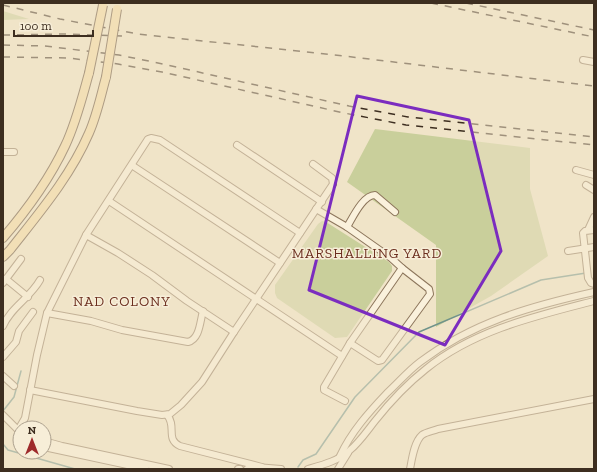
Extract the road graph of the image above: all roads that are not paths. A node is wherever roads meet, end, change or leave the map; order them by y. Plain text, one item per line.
1 (103, 4) edge
2 (118, 6) edge
3 (583, 60) dead end
4 (594, 62) edge
5 (237, 145) dead end
6 (3, 152) edge
7 (14, 152) dead end
8 (313, 164) dead end
9 (132, 166) junction
10 (576, 170) dead end
11 (594, 175) edge
12 (586, 185) dead end
13 (594, 190) edge
14 (109, 201) junction
15 (322, 202) junction
16 (316, 209) junction
17 (395, 212) dead end
18 (594, 217) edge
19 (347, 227) junction
20 (591, 230) edge
21 (300, 232) junction
22 (86, 235) junction
23 (3, 238) edge
24 (594, 247) edge
25 (585, 250) junction
26 (568, 251) dead end
27 (3, 256) edge
28 (21, 259) dead end
29 (280, 263) junction
30 (402, 268) junction
31 (40, 280) dead end
32 (4, 281) edge
33 (594, 284) edge
34 (594, 292) edge
35 (28, 297) junction
36 (256, 300) junction
37 (594, 301) edge
38 (203, 311) junction
39 (32, 312) dead end
40 (47, 313) junction
41 (5, 314) edge
42 (3, 326) edge
43 (234, 332) junction
44 (350, 343) junction
45 (3, 356) edge
46 (342, 356) junction
47 (3, 376) edge
48 (14, 386) dead end
49 (30, 390) junction
50 (594, 398) edge
51 (345, 401) dead end
52 (4, 415) edge
53 (167, 415) junction
54 (24, 420) edge
55 (12, 424) edge
56 (52, 443) edge
57 (52, 449) edge
58 (349, 451) junction
59 (339, 458) junction
60 (262, 467) junction
61 (146, 469) edge
62 (169, 469) edge
63 (247, 469) edge
64 (281, 469) edge
65 (308, 469) edge
66 (338, 469) edge
67 (410, 469) edge

1 - 23 main road, bridge
2 - 27 main road, bridge
3 - 4 street
5 - 15 street
6 - 7 street
8 - 15 street
9 - 14 street
9 - 21 street
9 - 29 street
10 - 11 street
12 - 13 street
14 - 22 street
14 - 36 street
15 - 16 street
16 - 19 street
16 - 21 street
17 - 19 street
18 - 20 street
19 - 30 street
20 - 25 street
21 - 29 street
22 - 38 street
22 - 40 street
24 - 25 street
25 - 26 street
25 - 33 street
28 - 32 street
29 - 36 street
30 - 44 street
30 - 44 street
31 - 35 street
32 - 35 street
34 - 59 street
35 - 41 street
36 - 43 street
36 - 46 street
37 - 58 street
38 - 40 street
38 - 43 street
39 - 45 street
40 - 49 street
41 - 42 street
43 - 53 street
44 - 46 street
46 - 51 street
47 - 48 street
49 - 53 street
49 - 54 street
50 - 67 street
52 - 55 street
53 - 60 street
56 - 62 street
57 - 61 street
58 - 59 street
58 - 66 street
59 - 65 street
60 - 63 street
60 - 64 street

